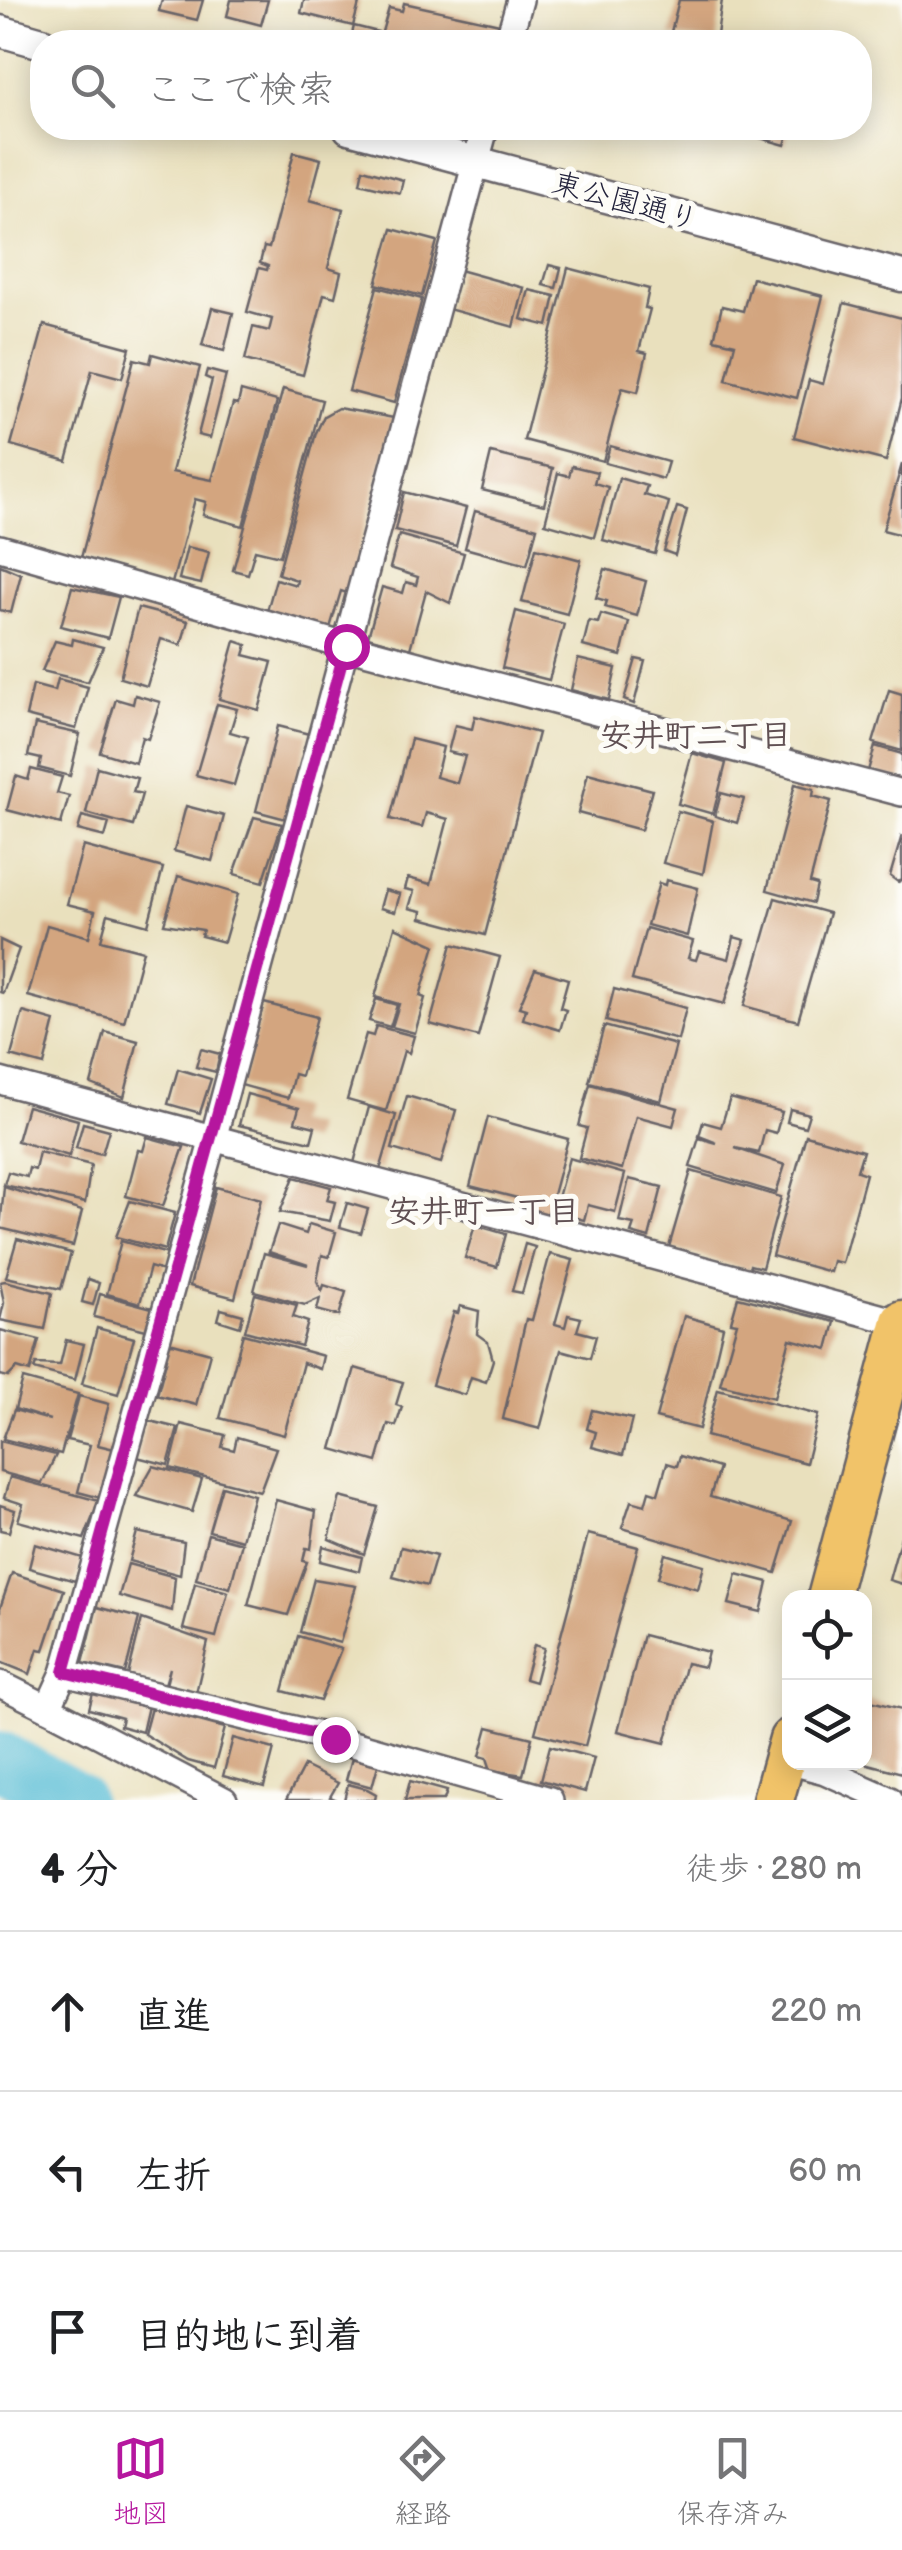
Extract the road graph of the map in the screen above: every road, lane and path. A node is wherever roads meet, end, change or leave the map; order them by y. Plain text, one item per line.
1 (520, 0) edge
2 (511, 30) edge
3 (0, 31) edge
4 (30, 40) edge
5 (393, 140) edge
6 (481, 140) edge
7 (475, 162) junction
8 (902, 276) edge
9 (0, 548) edge
10 (346, 646) junction
11 (902, 794) edge
12 (0, 1081) edge
13 (214, 1139) junction
14 (902, 1323) edge
15 (830, 1590) edge
16 (64, 1672) junction
17 (0, 1684) edge
18 (48, 1708) junction
19 (783, 1770) edge
20 (823, 1770) edge
21 (224, 1800) edge
22 (550, 1800) edge
23 (773, 1800) edge
24 (890, 1800) edge

1 - 2 street
3 - 4 street
5 - 7 street, 東公園通り
6 - 7 street
7 - 8 street, 東公園通り
7 - 10 street
9 - 10 street
10 - 11 street
10 - 13 street
12 - 13 street
13 - 14 street
13 - 16 street
14 - 15 main road
16 - 18 street
16 - 22 street
17 - 18 street
18 - 21 street
19 - 23 main road
20 - 24 street

